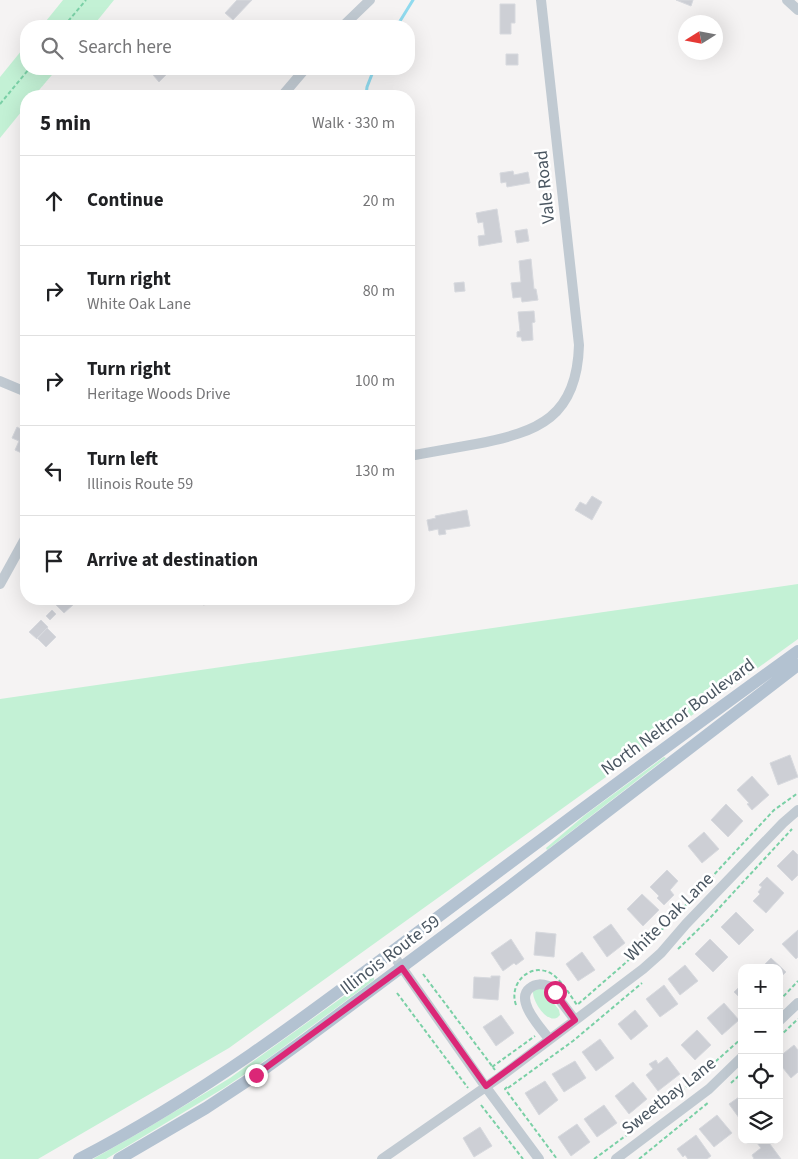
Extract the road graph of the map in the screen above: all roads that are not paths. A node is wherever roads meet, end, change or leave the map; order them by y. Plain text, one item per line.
1 (370, 0) edge
2 (541, 0) edge
3 (786, 0) edge
4 (798, 10) edge
5 (349, 20) edge
6 (300, 75) edge
7 (287, 90) edge
8 (0, 381) edge
9 (20, 389) edge
10 (415, 455) edge
11 (20, 548) edge
12 (0, 584) edge
13 (798, 651) edge
14 (798, 665) edge
15 (671, 762) joint
16 (798, 810) edge
17 (579, 812) joint
18 (391, 952) junction
19 (402, 968) junction
20 (798, 1003) edge
21 (783, 1018) edge
22 (575, 1020) junction
23 (549, 1039) junction
24 (738, 1061) edge
25 (486, 1086) junction
26 (79, 1159) edge
27 (118, 1159) edge
28 (382, 1159) edge
29 (539, 1159) edge
30 (616, 1159) edge

1 - 5 street
2 - 10 street, Vale Road
3 - 4 street
6 - 7 street
8 - 9 street
11 - 12 street
13 - 17 main road, North Neltnor Boulevard
14 - 15 main road, North Neltnor Boulevard
15 - 19 main road, Illinois Route 59
16 - 22 street, White Oak Lane
17 - 18 main road, Illinois Route 59
18 - 19 street
18 - 26 main road, Illinois Route 59
19 - 25 street
19 - 27 main road, Illinois Route 59
20 - 21 street
22 - 23 street, White Oak Lane
22 - 23 street
23 - 25 street, White Oak Lane
24 - 30 street, Sweetbay Lane
25 - 28 street, White Oak Lane
25 - 29 street

